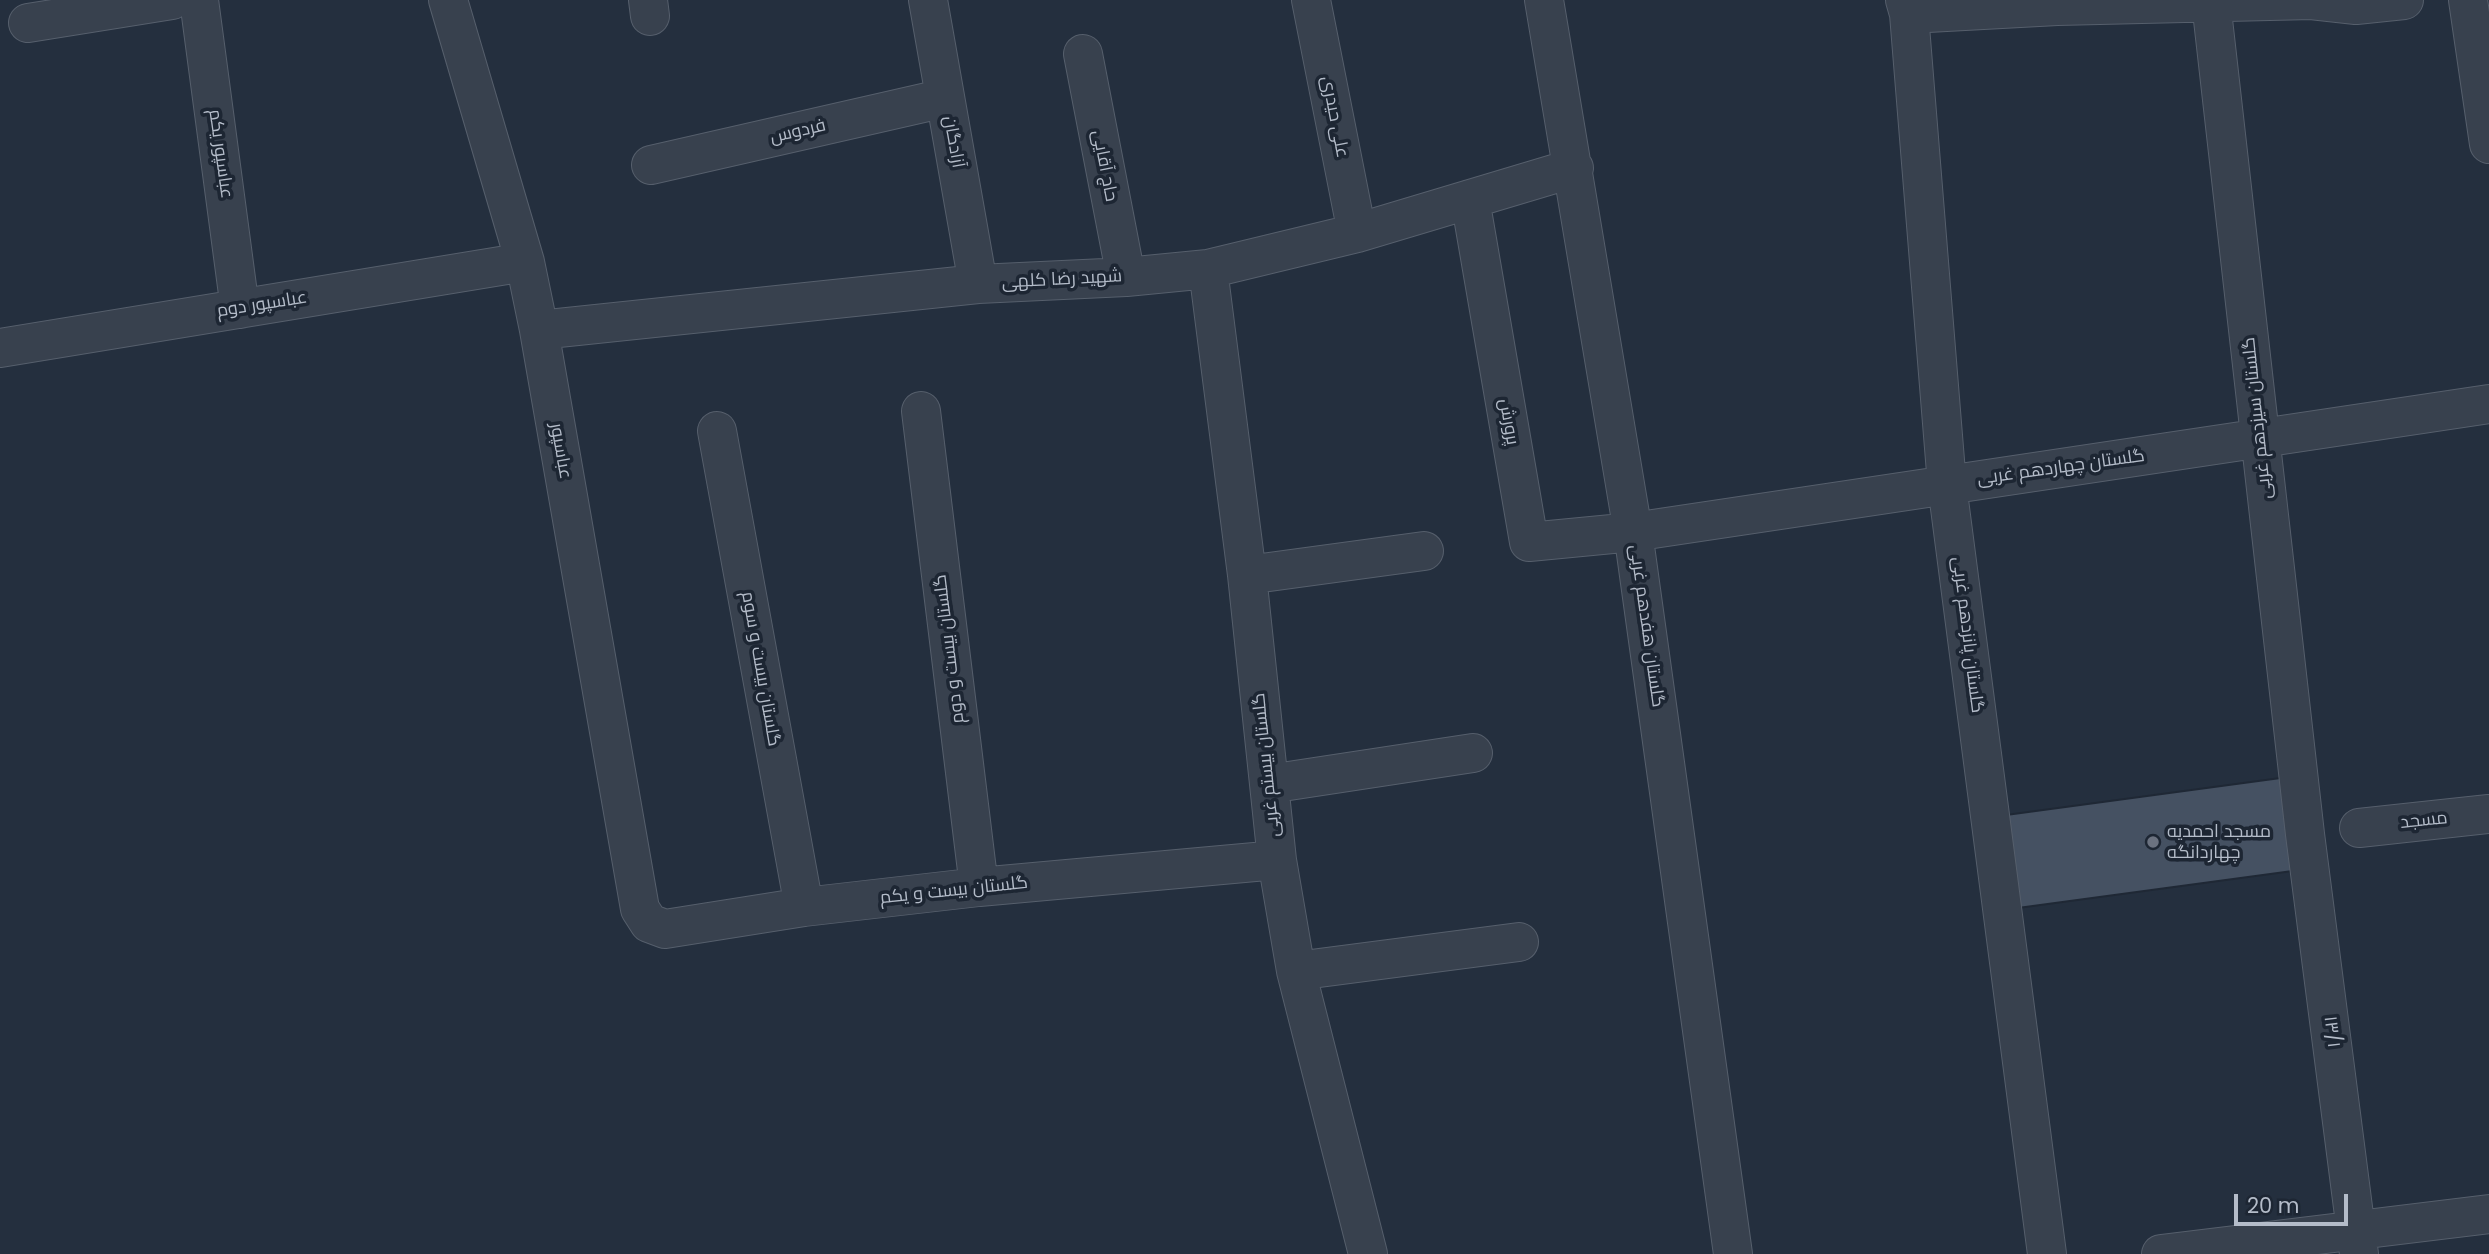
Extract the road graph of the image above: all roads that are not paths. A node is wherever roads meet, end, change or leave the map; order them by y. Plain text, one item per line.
1 (172, 0) edge
2 (200, 0) edge
3 (448, 0) edge
4 (928, 0) edge
5 (1311, 0) edge
6 (1544, 0) edge
7 (2311, 0) edge
8 (2404, 0) edge
9 (2468, 0) edge
10 (2211, 2) edge
11 (2067, 3) edge
12 (1907, 7) edge
13 (28, 23) dead end
14 (1083, 54) dead end
15 (945, 98) junction
16 (2489, 144) edge
17 (651, 165) dead end
18 (1574, 169) junction
19 (1470, 200) junction
20 (1357, 233) junction
21 (525, 262) junction
22 (1208, 268) junction
23 (1126, 277) junction
24 (978, 284) junction
25 (240, 309) junction
26 (539, 330) junction
27 (0, 348) edge
28 (2489, 404) edge
29 (921, 411) dead end
30 (717, 431) dead end
31 (2261, 439) junction
32 (1947, 485) junction
33 (1633, 532) junction
34 (1424, 551) dead end
35 (1247, 575) junction
36 (1473, 753) dead end
37 (1269, 784) junction
38 (2489, 814) edge
39 (2360, 828) dead end
40 (2305, 834) joint
41 (1277, 860) junction
42 (979, 887) junction
43 (804, 907) junction
44 (640, 909) joint
45 (1519, 942) dead end
46 (1296, 971) junction
47 (2489, 1214) edge
48 (2358, 1242) edge
49 (1368, 1254) edge
50 (1733, 1254) edge
51 (2047, 1254) edge
52 (2161, 1254) edge

1 - 13 street
2 - 25 street, عباسپور یکم
3 - 21 street, عباسپور
4 - 15 street, آزادگان
5 - 20 street, علی حیدری
6 - 18 street, گلستان هفدهم غربی
7 - 8 street
7 - 10 street
9 - 16 street
10 - 11 street
10 - 31 street, گلستان سیزدهم غربی
11 - 12 street
12 - 32 street, گلستان پانزدهم غربی
14 - 23 street, حاج آقایی
15 - 17 street, فردوس
15 - 24 street, آزادگان
18 - 19 street, شهید رضا کلهی
18 - 33 street, گلستان هفدهم غربی
19 - 20 street, شهید رضا کلهی
19 - 33 street, پرورش
20 - 22 street, شهید رضا کلهی
21 - 25 street, عباسپور دوم
21 - 26 street, عباسپور
22 - 23 street, شهید رضا کلهی
22 - 35 street, گلستان بیستم غربی
23 - 24 street, شهید رضا کلهی
24 - 26 street, شهید رضا کلهی
25 - 27 street, عباسپور دوم
26 - 44 street, عباسپور
28 - 31 street, گلستان چهاردهم غربی
29 - 42 street, گلستان بیست و دوم
30 - 43 street, گلستان بیست و سوم
31 - 32 street, گلستان چهاردهم غربی
31 - 40 street, گلستان سیزدهم غربی
32 - 33 street, گلستان چهاردهم غربی
32 - 51 street, گلستان پانزدهم غربی
33 - 50 street, گلستان هفدهم غربی
34 - 35 street
35 - 37 street, گلستان بیستم غربی
36 - 37 street
37 - 41 street, گلستان بیستم غربی
38 - 39 street, مسجد
40 - 48 street, ۱۳/۱
41 - 42 street, گلستان بیست و یکم
41 - 46 street, گلستان بیستم غربی
42 - 43 street, گلستان بیست و یکم
43 - 44 street, گلستان بیست و یکم
45 - 46 street
46 - 49 street, گلستان بیستم غربی
47 - 48 street
48 - 52 street

